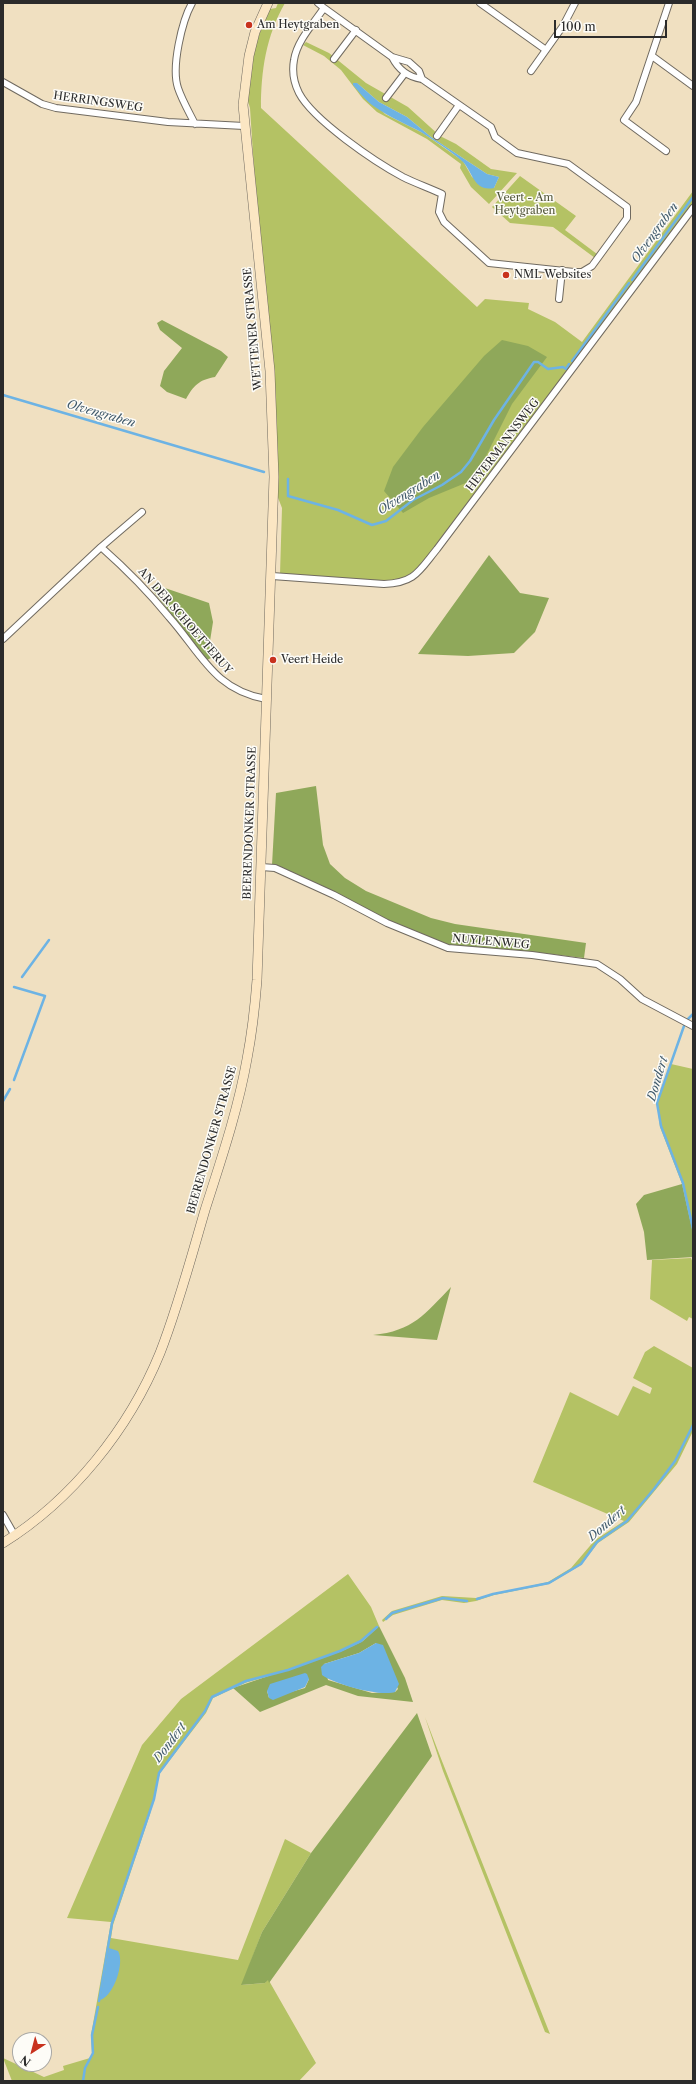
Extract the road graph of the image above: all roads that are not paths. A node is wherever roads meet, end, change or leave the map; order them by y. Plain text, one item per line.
1 (192, 3) edge
2 (268, 3) edge
3 (318, 3) edge
4 (480, 3) edge
5 (575, 3) edge
6 (669, 3) edge
7 (324, 8) junction
8 (356, 30) junction
9 (546, 50) junction
10 (652, 56) junction
11 (392, 57) junction
12 (334, 60) dead end
13 (531, 71) dead end
14 (405, 73) junction
15 (422, 79) junction
16 (3, 82) edge
17 (693, 86) edge
18 (386, 98) dead end
19 (459, 105) junction
20 (195, 124) junction
21 (244, 126) junction
22 (437, 136) dead end
23 (666, 151) dead end
24 (693, 208) edge
25 (562, 270) junction
26 (559, 299) dead end
27 (142, 512) dead end
28 (101, 547) junction
29 (272, 576) junction
30 (3, 639) edge
31 (269, 657) joint
32 (266, 700) junction
33 (261, 867) junction
34 (693, 1026) edge
35 (3, 1515) edge
36 (15, 1536) junction
37 (3, 1543) edge

1 - 20 street
2 - 21 street, WETTENER STRASSE
3 - 7 street
4 - 9 street
5 - 9 street
6 - 10 street
7 - 8 street
7 - 25 street
8 - 11 street
8 - 12 street
9 - 13 street
10 - 17 street
10 - 23 street
11 - 14 street
11 - 15 street
14 - 15 street
14 - 18 street
15 - 19 street
16 - 20 street, HERRINGSWEG
19 - 22 street
19 - 25 street
20 - 21 street, HERRINGSWEG
21 - 29 street, WETTENER STRASSE
24 - 29 street, HEYERMANNSWEG
25 - 26 street
27 - 28 street
28 - 30 street
28 - 32 street, AN DER SCHOETTERUY
29 - 31 street, WETTENER STRASSE
31 - 32 street, BEERENDONKER STRASSE
32 - 33 street, BEERENDONKER STRASSE
33 - 34 street, NUYLENWEG
33 - 36 street, BEERENDONKER STRASSE
35 - 36 street
36 - 37 street, BEERENDONKER STRASSE

